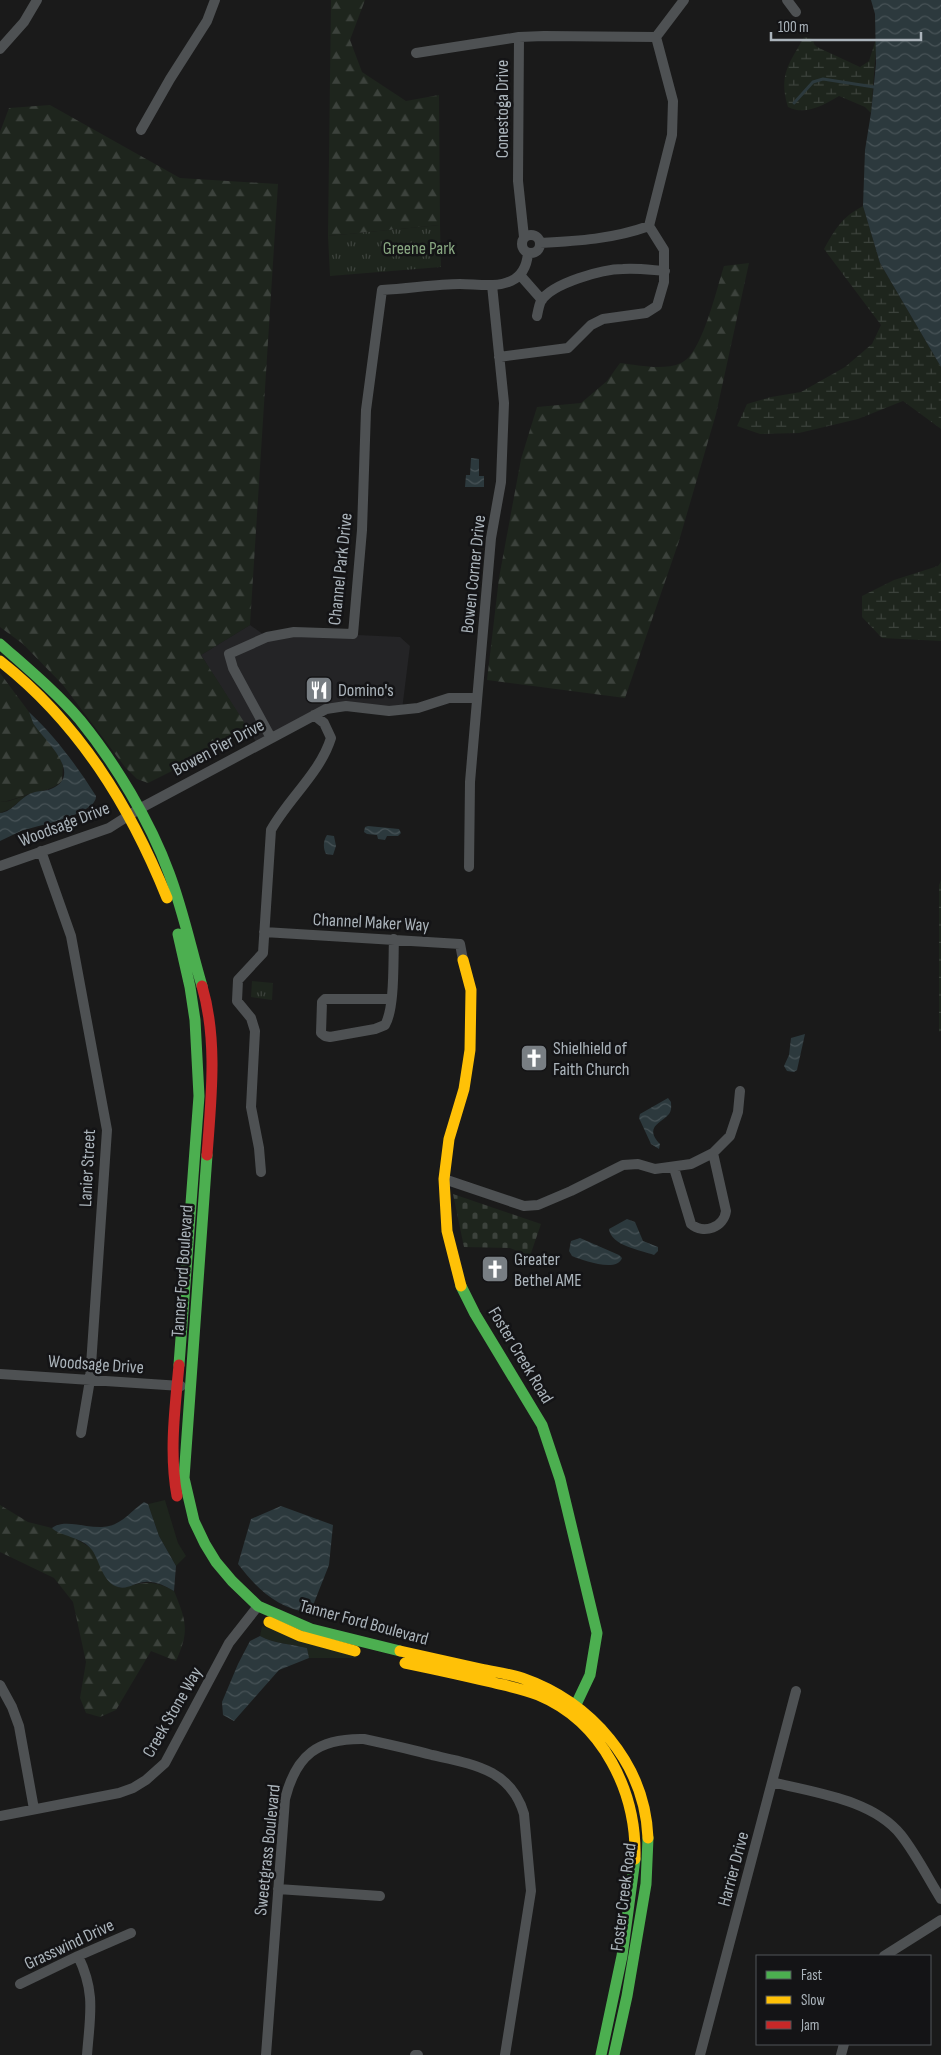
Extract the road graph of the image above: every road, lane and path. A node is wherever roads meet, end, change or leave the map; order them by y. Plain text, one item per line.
1 (37, 0) edge
2 (215, 0) edge
3 (684, 0) edge
4 (787, 0) edge
5 (796, 12) dead end
6 (518, 37) junction
7 (656, 37) junction
8 (0, 49) edge
9 (416, 53) dead end
10 (141, 130) dead end
11 (649, 226) junction
12 (524, 237) junction
13 (540, 243) junction
14 (528, 253) junction
15 (666, 271) junction
16 (520, 275) junction
17 (492, 285) junction
18 (542, 300) junction
19 (537, 316) dead end
20 (499, 357) junction
21 (0, 644) edge
22 (0, 661) edge
23 (477, 698) junction
24 (314, 715) junction
25 (271, 738) junction
26 (134, 812) junction
27 (41, 851) junction
28 (0, 866) edge
29 (469, 867) dead end
30 (264, 932) junction
31 (394, 940) junction
32 (463, 960) joint
33 (391, 999) junction
34 (740, 1091) dead end
35 (713, 1153) junction
36 (674, 1168) junction
37 (261, 1172) dead end
38 (444, 1179) junction
39 (0, 1374) edge
40 (90, 1380) junction
41 (177, 1386) junction
42 (191, 1387) junction
43 (81, 1433) dead end
44 (254, 1609) junction
45 (0, 1685) edge
46 (796, 1691) dead end
47 (574, 1710) junction
48 (772, 1782) junction
49 (34, 1809) junction
50 (0, 1816) edge
51 (278, 1889) junction
52 (380, 1896) dead end
53 (941, 1899) edge
54 (941, 1920) edge
55 (131, 1933) dead end
56 (886, 1955) edge
57 (78, 1956) junction
58 (20, 1984) dead end
59 (87, 2055) edge
60 (266, 2055) edge
61 (505, 2055) edge
62 (601, 2055) edge
63 (614, 2055) edge
64 (700, 2055) edge

1 - 8 street
2 - 10 street
3 - 7 street
4 - 5 street
6 - 7 street, Conestoga Drive
6 - 9 street, Conestoga Drive
6 - 12 street, Conestoga Drive
7 - 11 street
11 - 13 street
11 - 15 street
12 - 13 street
12 - 14 street
13 - 14 street
14 - 16 street
15 - 18 street
15 - 20 street
16 - 17 street
16 - 18 street
17 - 20 street, Bowen Corner Drive
17 - 25 street, Channel Park Drive
18 - 19 street
20 - 23 street, Bowen Corner Drive
21 - 26 street, Tanner Ford Boulevard
22 - 26 street, Tanner Ford Boulevard
23 - 24 street, Bowen Pier Drive
23 - 29 street, Bowen Corner Drive
24 - 25 street, Bowen Pier Drive
24 - 30 street
25 - 26 street, Bowen Pier Drive
26 - 27 street, Woodsage Drive
26 - 41 street, Tanner Ford Boulevard
26 - 42 street, Tanner Ford Boulevard
27 - 28 street, Woodsage Drive
27 - 40 street, Lanier Street
30 - 31 street, Channel Maker Way
30 - 37 street
31 - 32 street, Channel Maker Way
31 - 33 street
32 - 38 street, Foster Creek Road
33 - 33 street
34 - 35 street
35 - 36 street
35 - 36 street
36 - 38 street
38 - 47 street, Foster Creek Road
39 - 40 street, Woodsage Drive
40 - 41 street, Woodsage Drive
40 - 43 street, Lanier Street
41 - 42 street, Woodsage Drive
41 - 44 street, Tanner Ford Boulevard
42 - 44 street, Tanner Ford Boulevard
44 - 47 street, Tanner Ford Boulevard
44 - 49 street, Creek Stone Way
45 - 49 street
46 - 48 street, Harrier Drive
47 - 62 street, Foster Creek Road
47 - 63 street, Foster Creek Road
48 - 53 street
48 - 64 street, Harrier Drive
49 - 50 street, Creek Stone Way
51 - 52 street
51 - 60 street, Sweetgrass Boulevard
51 - 61 street, Sweetgrass Boulevard
54 - 56 street
55 - 57 street, Grasswind Drive
57 - 58 street, Grasswind Drive
57 - 59 street

